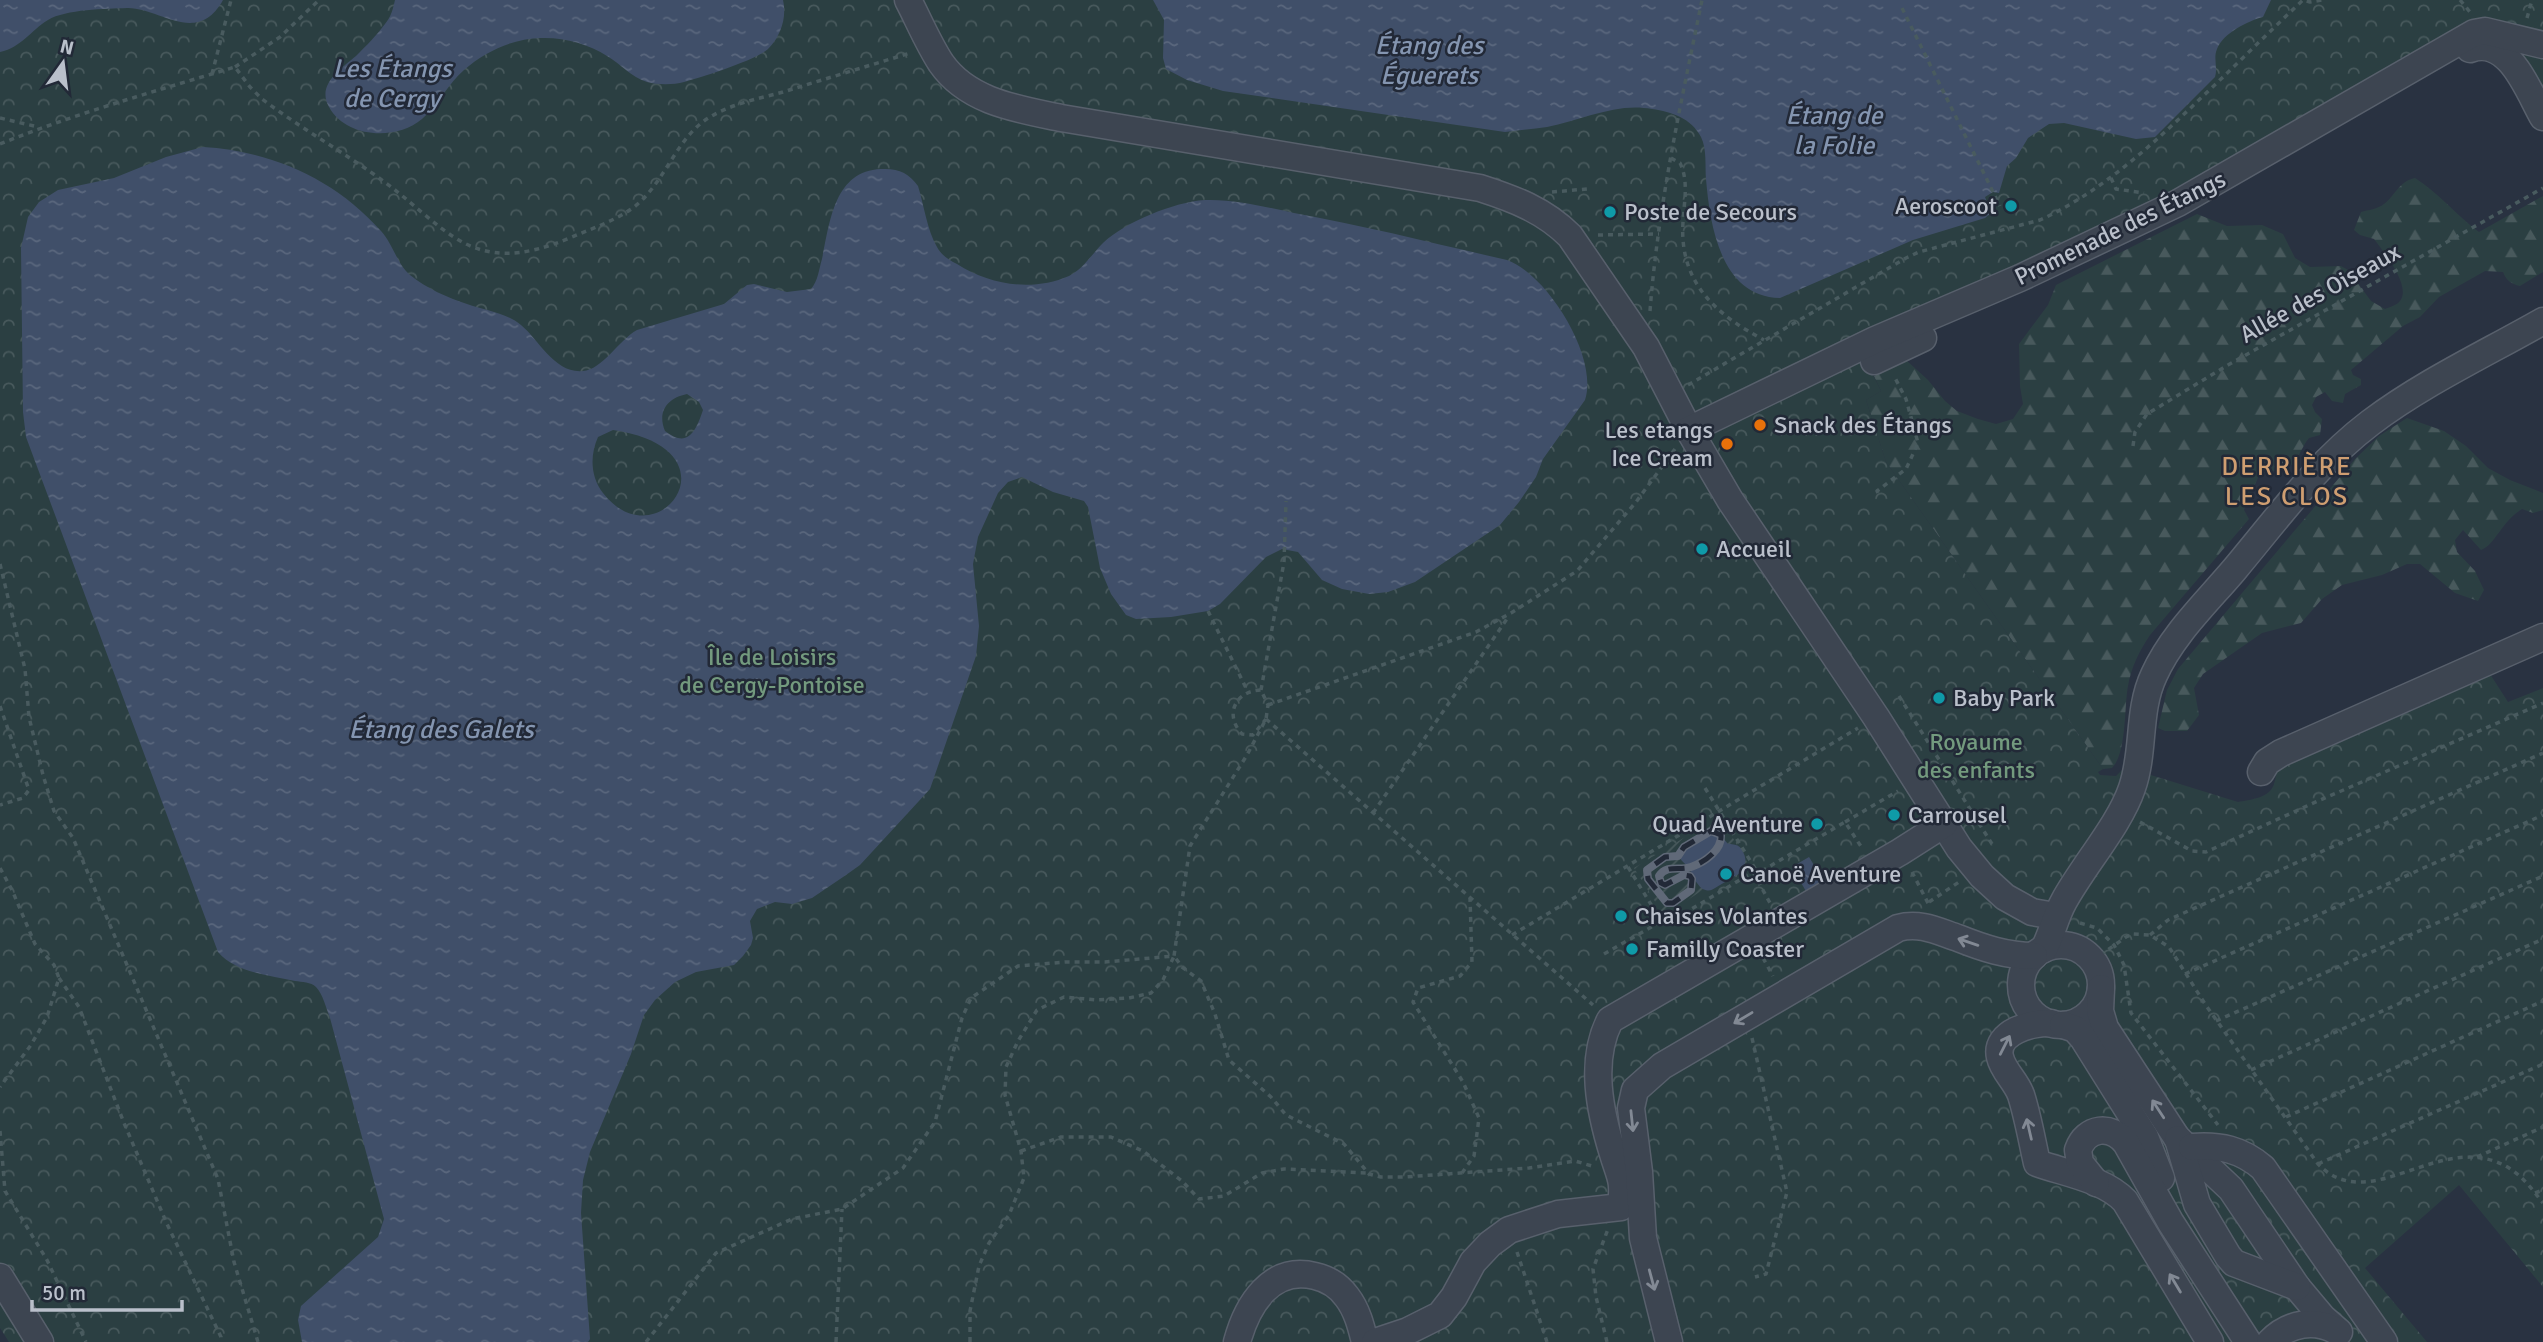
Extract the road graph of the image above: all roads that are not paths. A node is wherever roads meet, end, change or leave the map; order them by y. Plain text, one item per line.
1 (908, 0) edge
2 (2543, 45) edge
3 (2543, 117) edge
4 (2543, 321) edge
5 (1879, 359) road end
6 (1689, 430) junction
7 (2543, 637) edge
8 (2260, 772) dead end
9 (1944, 824) junction
10 (2061, 911) junction
11 (2039, 953) junction
12 (2085, 955) junction
13 (2101, 988) junction
14 (2057, 1024) junction
15 (2185, 1142) junction
16 (2096, 1183) junction
17 (0, 1277) edge
18 (2297, 1287) junction
19 (2216, 1291) junction
20 (2345, 1337) edge
21 (40, 1342) edge
22 (1237, 1342) edge
23 (1365, 1342) edge
24 (1375, 1342) edge
25 (1669, 1342) edge
26 (2210, 1342) edge
27 (2248, 1342) edge
28 (2270, 1342) edge
29 (2384, 1342) edge

1 - 6 street
2 - 6 street, Promenade des Étangs
3 - 5 street, Promenade des Étangs
4 - 10 street
6 - 9 street
7 - 8 street
9 - 10 street
9 - 24 street
10 - 11 street
10 - 12 street
11 - 12 street
11 - 14 street
11 -> 25 street
12 - 13 street
13 - 14 street
15 -> 13 street
16 -> 14 street
14 - 19 street
15 - 18 street
15 - 18 street
15 - 29 street
16 - 19 street
26 -> 16 street
17 - 21 street
18 - 20 street
19 - 27 street
20 - 28 street
22 - 23 street

